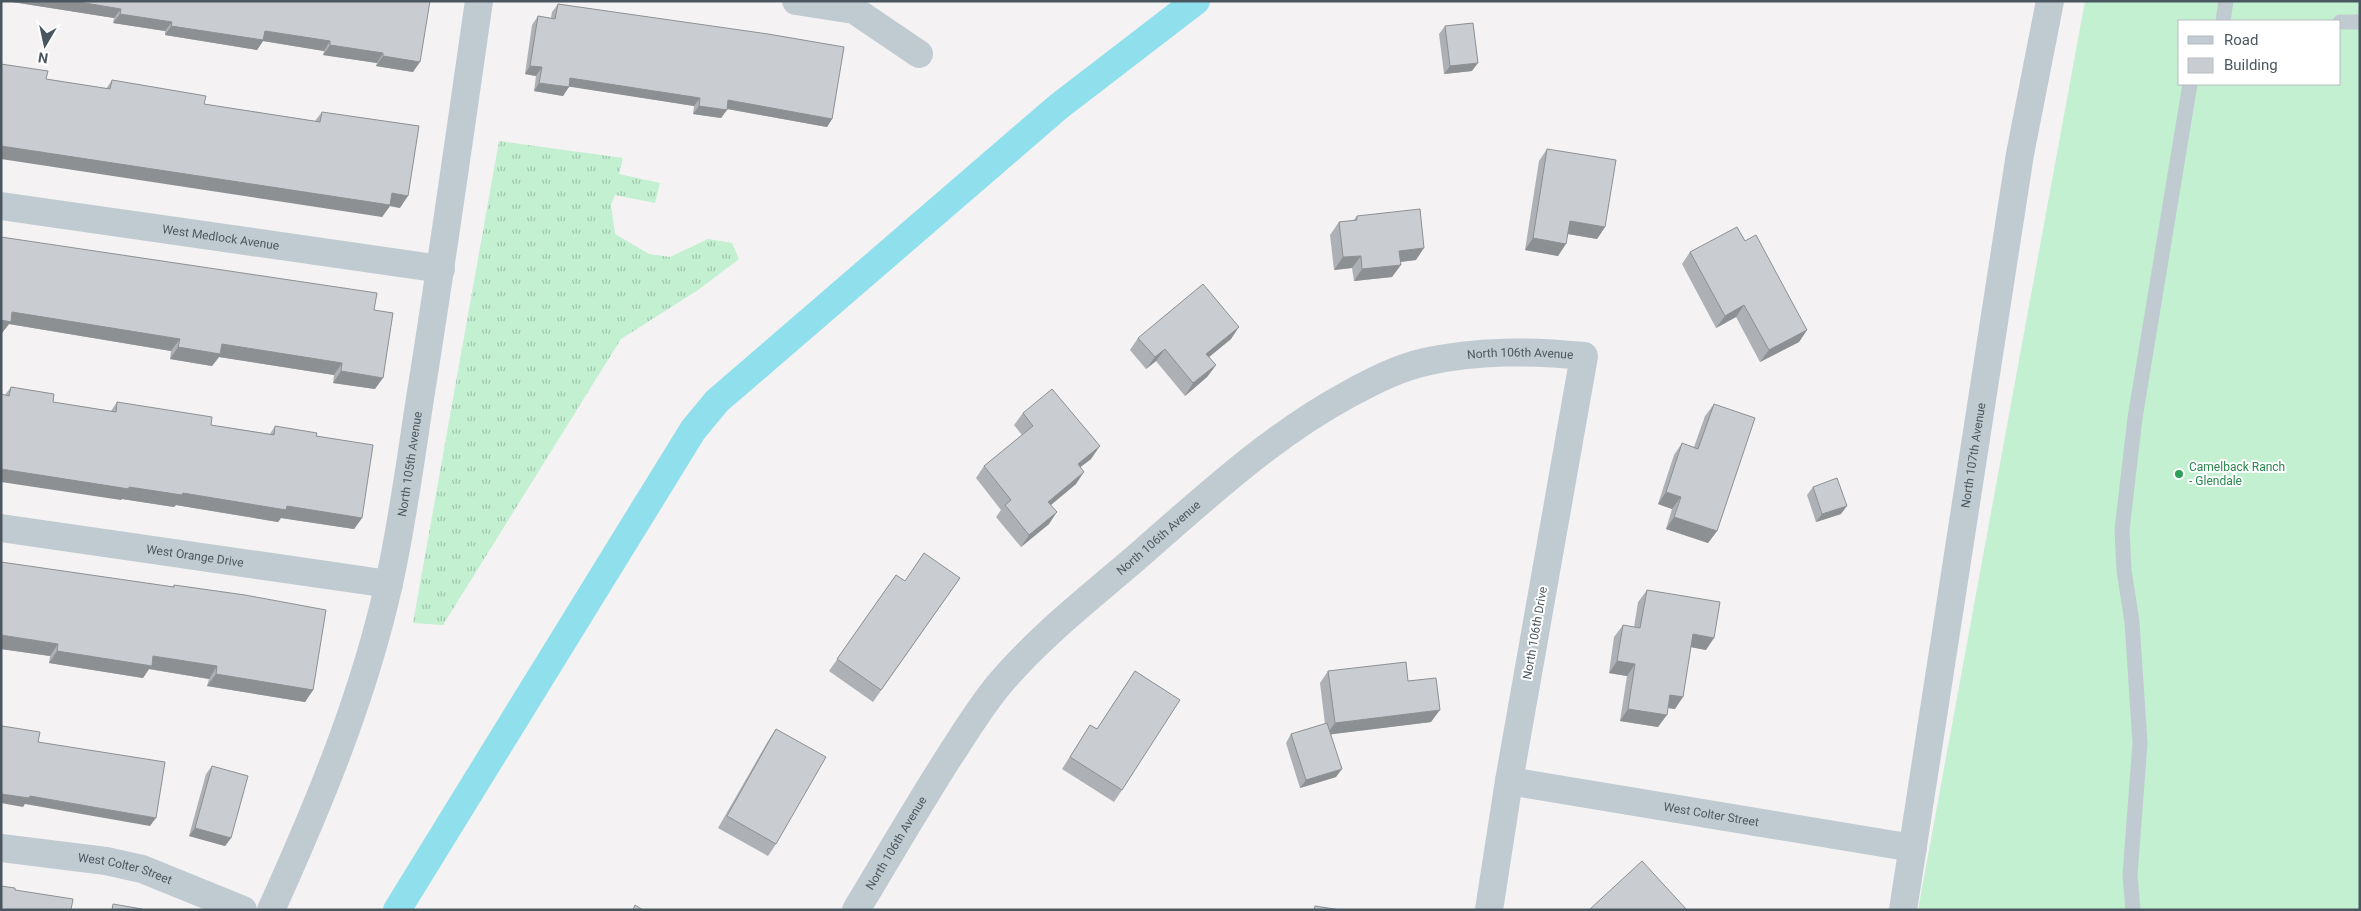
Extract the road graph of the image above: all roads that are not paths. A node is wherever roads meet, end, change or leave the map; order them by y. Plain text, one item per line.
1 (479, 1) edge
2 (796, 1) edge
3 (2050, 1) edge
4 (2226, 1) edge
5 (2222, 20) edge
6 (2341, 22) edge
7 (2360, 22) edge
8 (919, 54) dead end
9 (2190, 85) edge
10 (1, 206) edge
11 (441, 269) junction
12 (1584, 356) joint
13 (1, 528) edge
14 (389, 584) junction
15 (1509, 781) junction
16 (1, 848) edge
17 (1913, 848) junction
18 (243, 910) edge
19 (271, 910) edge
20 (856, 910) edge
21 (1488, 910) edge
22 (1903, 910) edge
23 (2133, 910) edge

1 - 11 street, North 105th Avenue
2 - 8 street
3 - 17 street, North 107th Avenue
4 - 5 lane
6 - 7 lane
9 - 23 lane
10 - 11 street, West Medlock Avenue
11 - 14 street, North 105th Avenue
12 - 15 street, North 106th Drive
12 - 20 street, North 106th Avenue
13 - 14 street, West Orange Drive
14 - 19 street, North 105th Avenue
15 - 17 street, West Colter Street
15 - 21 street, North 106th Drive
16 - 18 street, West Colter Street
17 - 22 street, North 107th Avenue

